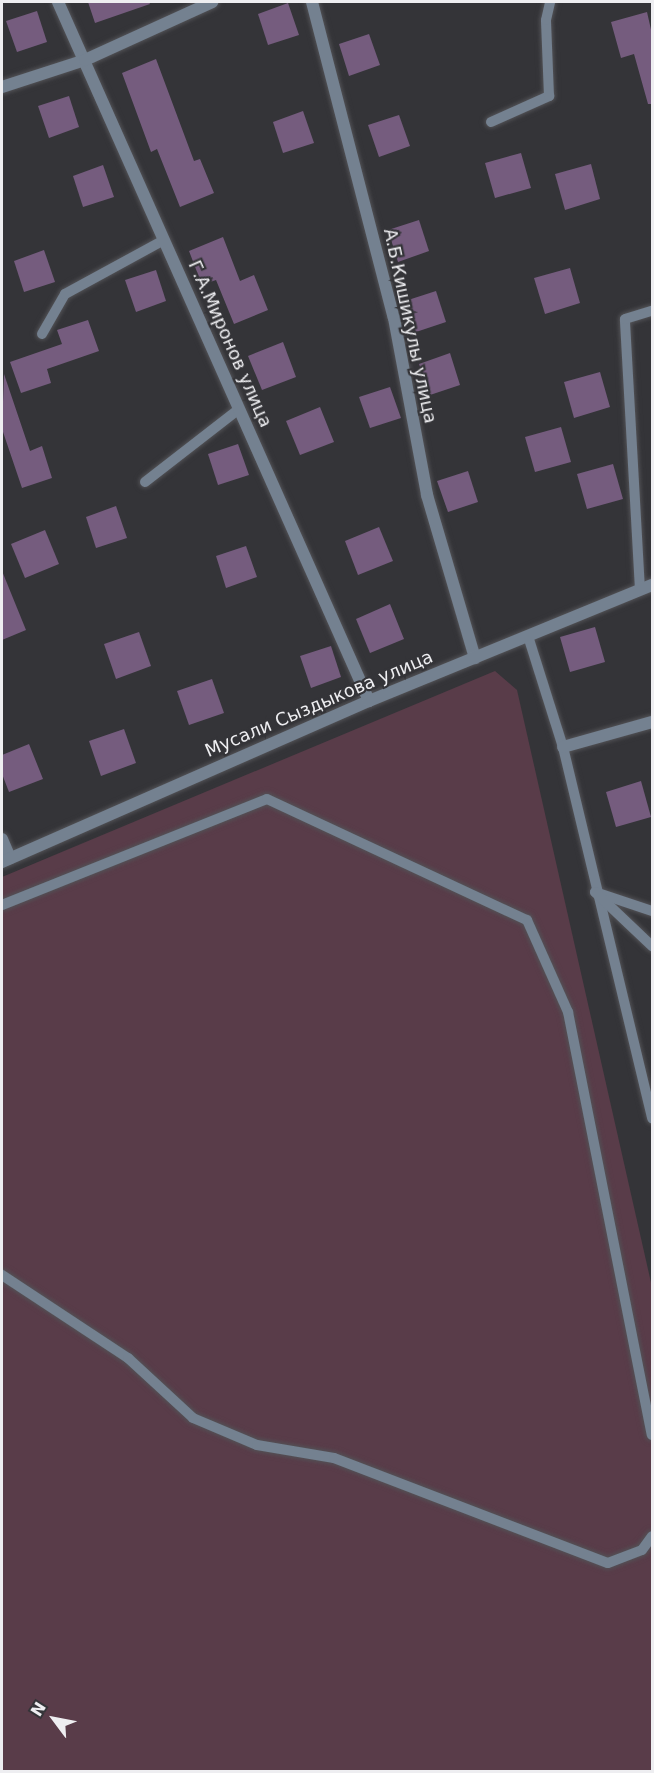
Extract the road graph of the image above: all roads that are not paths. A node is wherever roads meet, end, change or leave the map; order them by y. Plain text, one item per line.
1 (58, 2) edge
2 (212, 2) edge
3 (312, 2) edge
4 (550, 2) edge
5 (85, 60) junction
6 (2, 87) edge
7 (491, 122) dead end
8 (165, 240) junction
9 (652, 311) edge
10 (42, 334) dead end
11 (239, 409) junction
12 (145, 482) dead end
13 (652, 585) edge
14 (640, 590) junction
15 (528, 636) junction
16 (475, 658) junction
17 (369, 701) junction
18 (652, 722) edge
19 (563, 747) junction
20 (2, 839) edge
21 (6, 860) edge
22 (595, 892) junction
23 (2, 905) edge
24 (652, 911) edge
25 (652, 946) edge
26 (652, 1118) edge
27 (2, 1275) edge
28 (652, 1435) edge
29 (652, 1536) edge

1 - 5 street, Г.А.Миронов улица
2 - 5 street
3 - 16 street, А.Б.Кишикулы улица
4 - 7 lane
5 - 6 street
5 - 8 street, Г.А.Миронов улица
8 - 10 lane
8 - 11 street, Г.А.Миронов улица
9 - 14 lane
11 - 12 lane
11 - 17 street, Г.А.Миронов улица
13 - 14 street, Мусали Сыздыкова улица
14 - 15 street, Мусали Сыздыкова улица
15 - 16 street, Мусали Сыздыкова улица
15 - 19 lane
16 - 17 street, Мусали Сыздыкова улица
17 - 21 street, Мусали Сыздыкова улица
18 - 19 street
19 - 22 lane
20 - 21 street
22 - 24 lane
22 - 25 lane
22 - 26 lane
23 - 28 lane
27 - 29 lane

